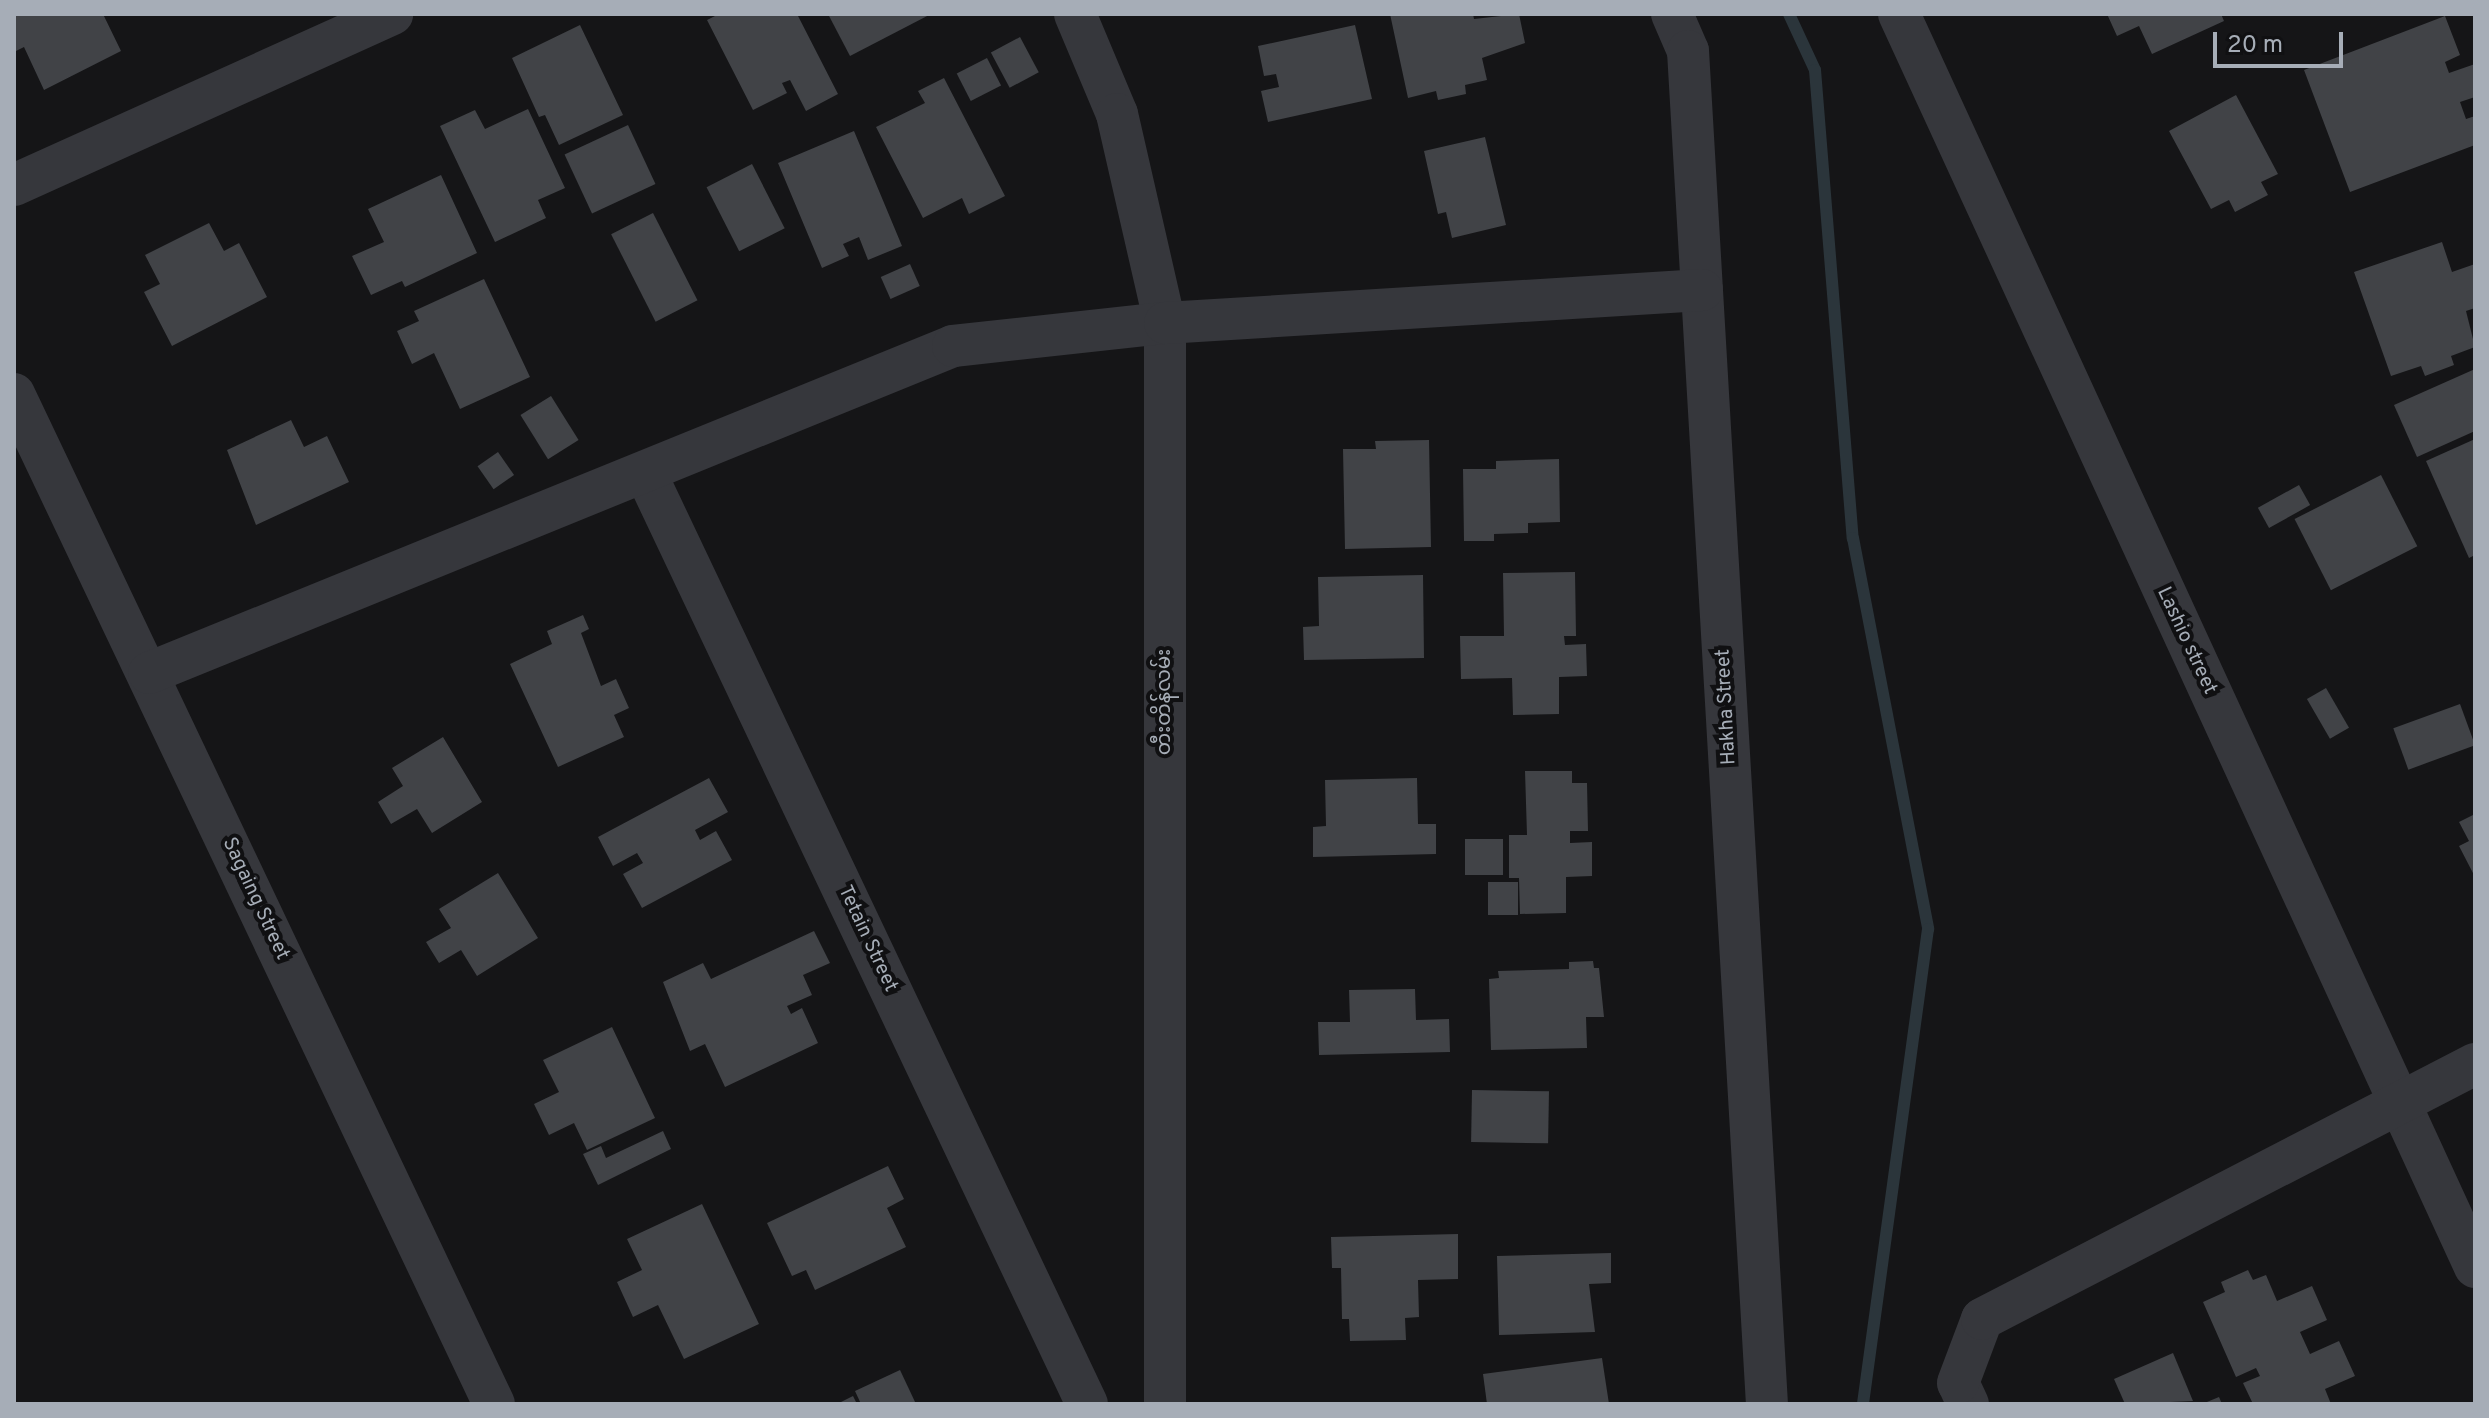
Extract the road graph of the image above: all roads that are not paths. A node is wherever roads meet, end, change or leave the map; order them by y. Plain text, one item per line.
1 (392, 14) edge
2 (1075, 14) edge
3 (1672, 14) edge
4 (1899, 14) edge
5 (14, 185) edge
6 (1702, 290) junction
7 (1165, 323) junction
8 (14, 394) edge
9 (646, 474) junction
10 (149, 673) junction
11 (2475, 1064) edge
12 (2398, 1101) junction
13 (2475, 1267) edge
14 (494, 1404) edge
15 (1087, 1404) edge
16 (1165, 1404) edge
17 (1767, 1404) edge
18 (1968, 1404) edge

1 - 5 street
2 - 7 street, တီးတိန်လမ်း
3 - 6 street, Hakha Street
4 - 12 street, Lashio street
6 - 7 street
6 - 17 street, Hakha Street
7 - 9 street
7 - 16 street, တီးတိန်လမ်း
8 - 10 street, Sagaing Street
9 - 10 street
9 - 15 street, Tetain Street
10 - 14 street, Sagaing Street
11 - 12 street
12 - 13 street, Lashio street
12 - 18 street

